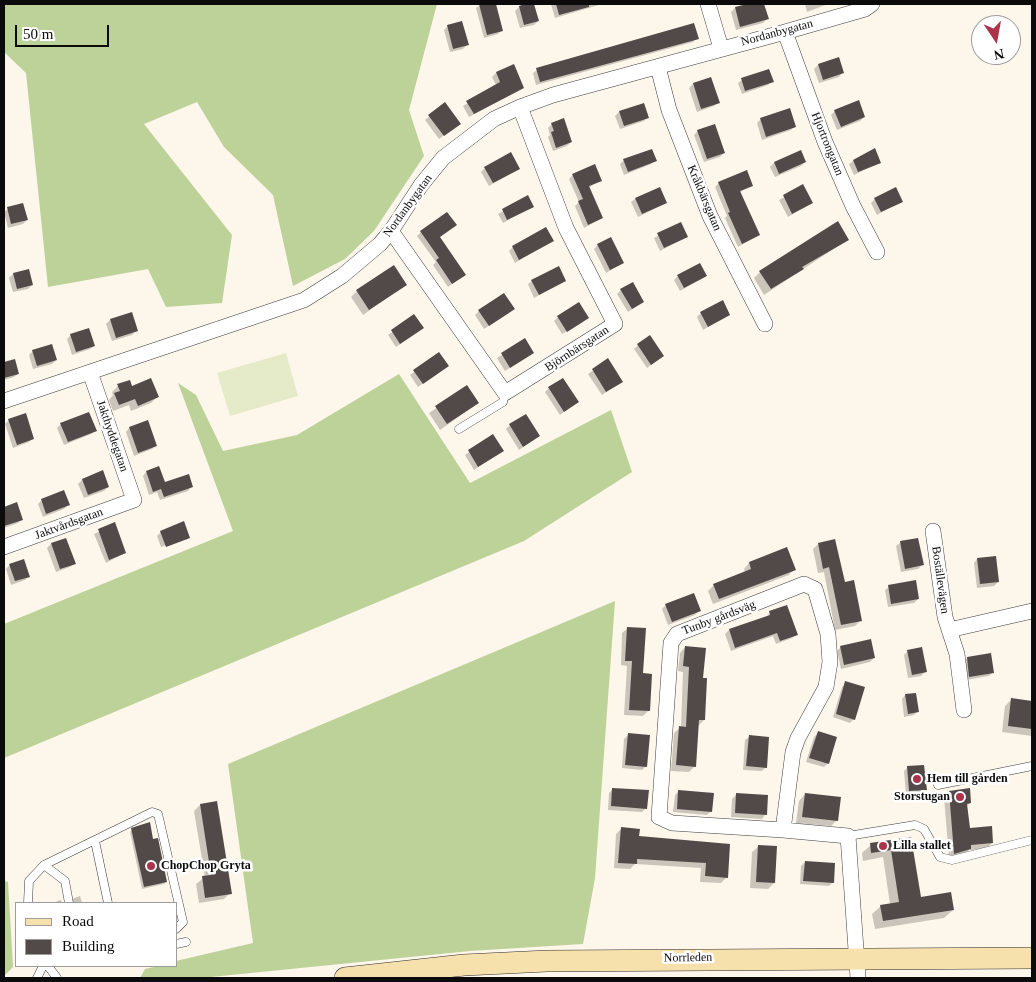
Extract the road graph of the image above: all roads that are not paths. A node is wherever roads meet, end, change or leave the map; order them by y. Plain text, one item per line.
1 (708, 4) edge
2 (872, 4) edge
3 (785, 32) junction
4 (722, 48) junction
5 (658, 67) junction
6 (520, 107) junction
7 (391, 231) junction
8 (877, 252) dead end
9 (765, 324) dead end
10 (90, 372) junction
11 (505, 393) junction
12 (4, 401) edge
13 (459, 429) dead end
14 (134, 500) joint
15 (934, 531) dead end
16 (4, 547) edge
17 (1032, 612) edge
18 (949, 630) junction
19 (964, 710) dead end
20 (1032, 766) edge
21 (938, 785) dead end
22 (783, 830) junction
23 (848, 836) junction
24 (1032, 840) edge
25 (95, 841) junction
26 (44, 865) junction
27 (28, 902) edge
28 (69, 902) edge
29 (108, 902) edge
30 (178, 927) edge
31 (186, 942) dead end
32 (178, 944) edge
33 (1032, 958) edge
34 (49, 967) edge
35 (858, 969) edge
36 (57, 978) edge
37 (346, 978) edge

1 - 4 street
2 - 3 street, Nordanbygatan
3 - 4 street, Nordanbygatan
3 - 8 street, Hjortrongatan
4 - 5 street, Nordanbygatan
5 - 6 street, Nordanbygatan
5 - 9 street, Kråkbärsgatan
6 - 7 street, Nordanbygatan
6 - 11 street, Björnbärsgatan
7 - 10 street, Nordanbygatan
7 - 11 street
10 - 12 street, Nordanbygatan
10 - 14 street, Jakthyddegatan
11 - 13 lane
14 - 16 street, Jaktvårdsgatan
15 - 18 street, Boställevägen
17 - 18 street, Boställevägen
18 - 19 street, Boställevägen
20 - 21 lane
22 - 22 street, Tunby gårdsväg
22 - 23 street, Tunby gårdsväg
23 - 24 lane
23 - 35 street
25 - 26 lane
25 - 29 lane
25 - 30 lane
26 - 27 lane
26 - 28 lane
31 - 32 lane
33 - 35 main road, Norrleden
34 - 36 lane
35 - 37 main road, Norrleden

